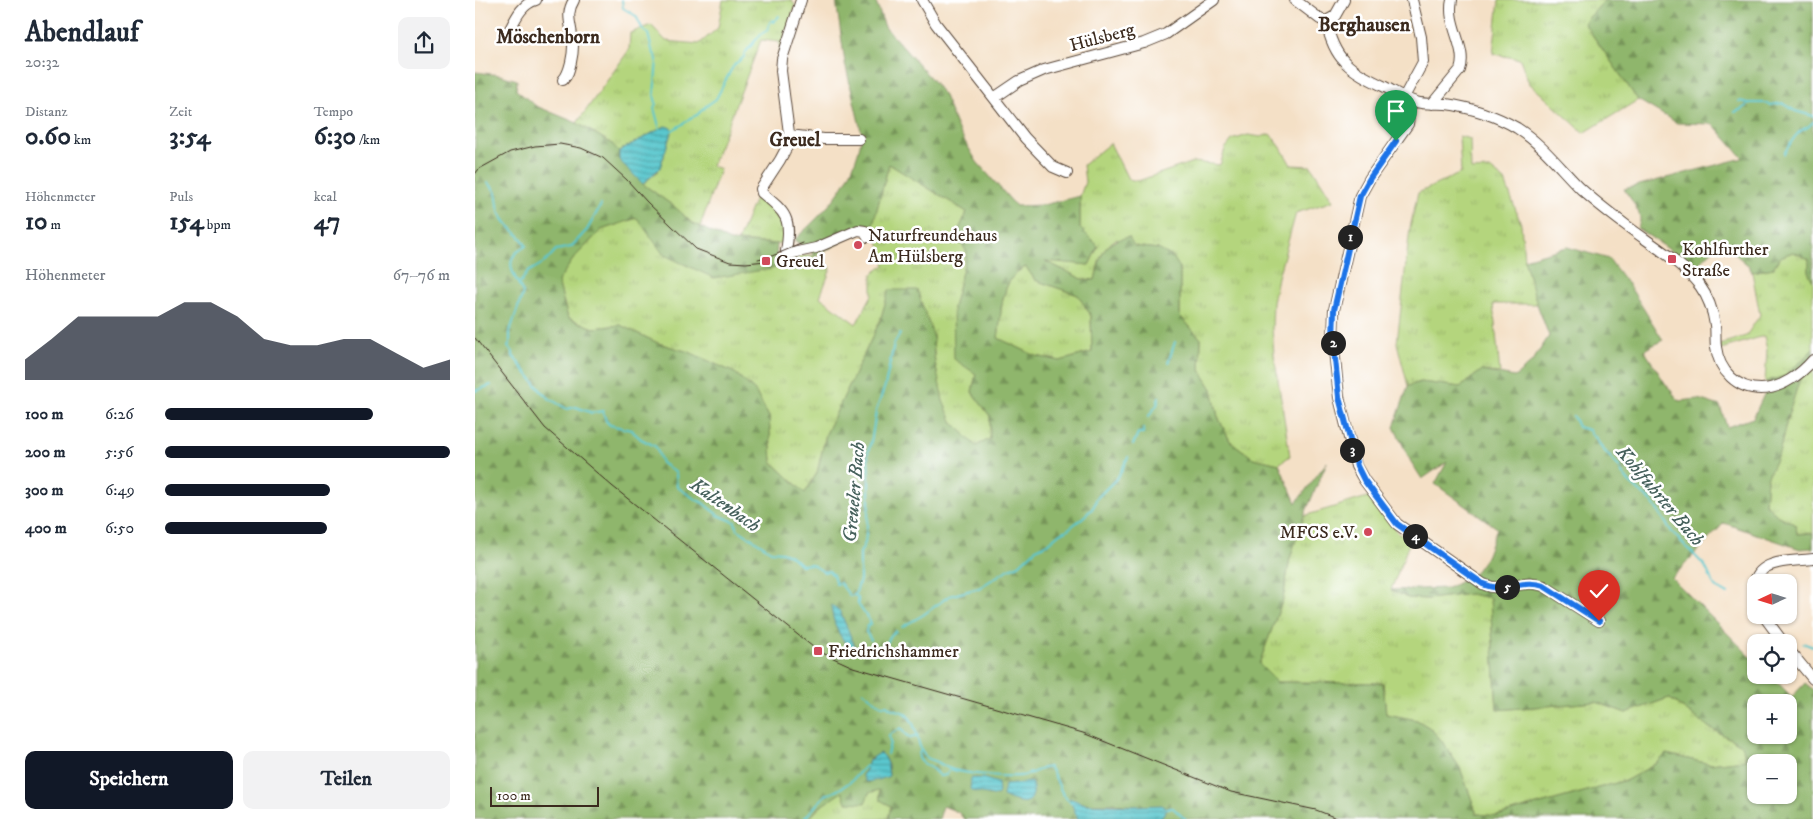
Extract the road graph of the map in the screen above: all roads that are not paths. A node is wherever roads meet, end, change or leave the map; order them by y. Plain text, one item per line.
1 (536, 0) edge
2 (573, 0) edge
3 (801, 0) edge
4 (922, 0) edge
5 (1214, 0) edge
6 (1295, 0) edge
7 (1344, 0) edge
8 (1412, 0) edge
9 (1452, 0) edge
10 (1326, 21) junction
11 (508, 33) dead end
12 (563, 80) dead end
13 (994, 98) junction
14 (1407, 99) junction
15 (1432, 104) junction
16 (789, 135) junction
17 (859, 139) dead end
18 (1067, 173) dead end
19 (867, 237) dead end
20 (1813, 360) edge
21 (1813, 559) edge
22 (1757, 574) edge
23 (1599, 621) dead end
24 (1797, 660) edge
25 (1813, 679) edge

1 - 11 street
2 - 12 street
3 - 16 street
4 - 13 street
5 - 13 street, Hülsberg
6 - 10 street
7 - 10 street
8 - 14 street
9 - 15 street
10 - 14 street
13 - 18 street
14 - 15 street
14 - 23 street
15 - 20 street
16 - 17 street
16 - 19 street
21 - 22 street
24 - 25 street

